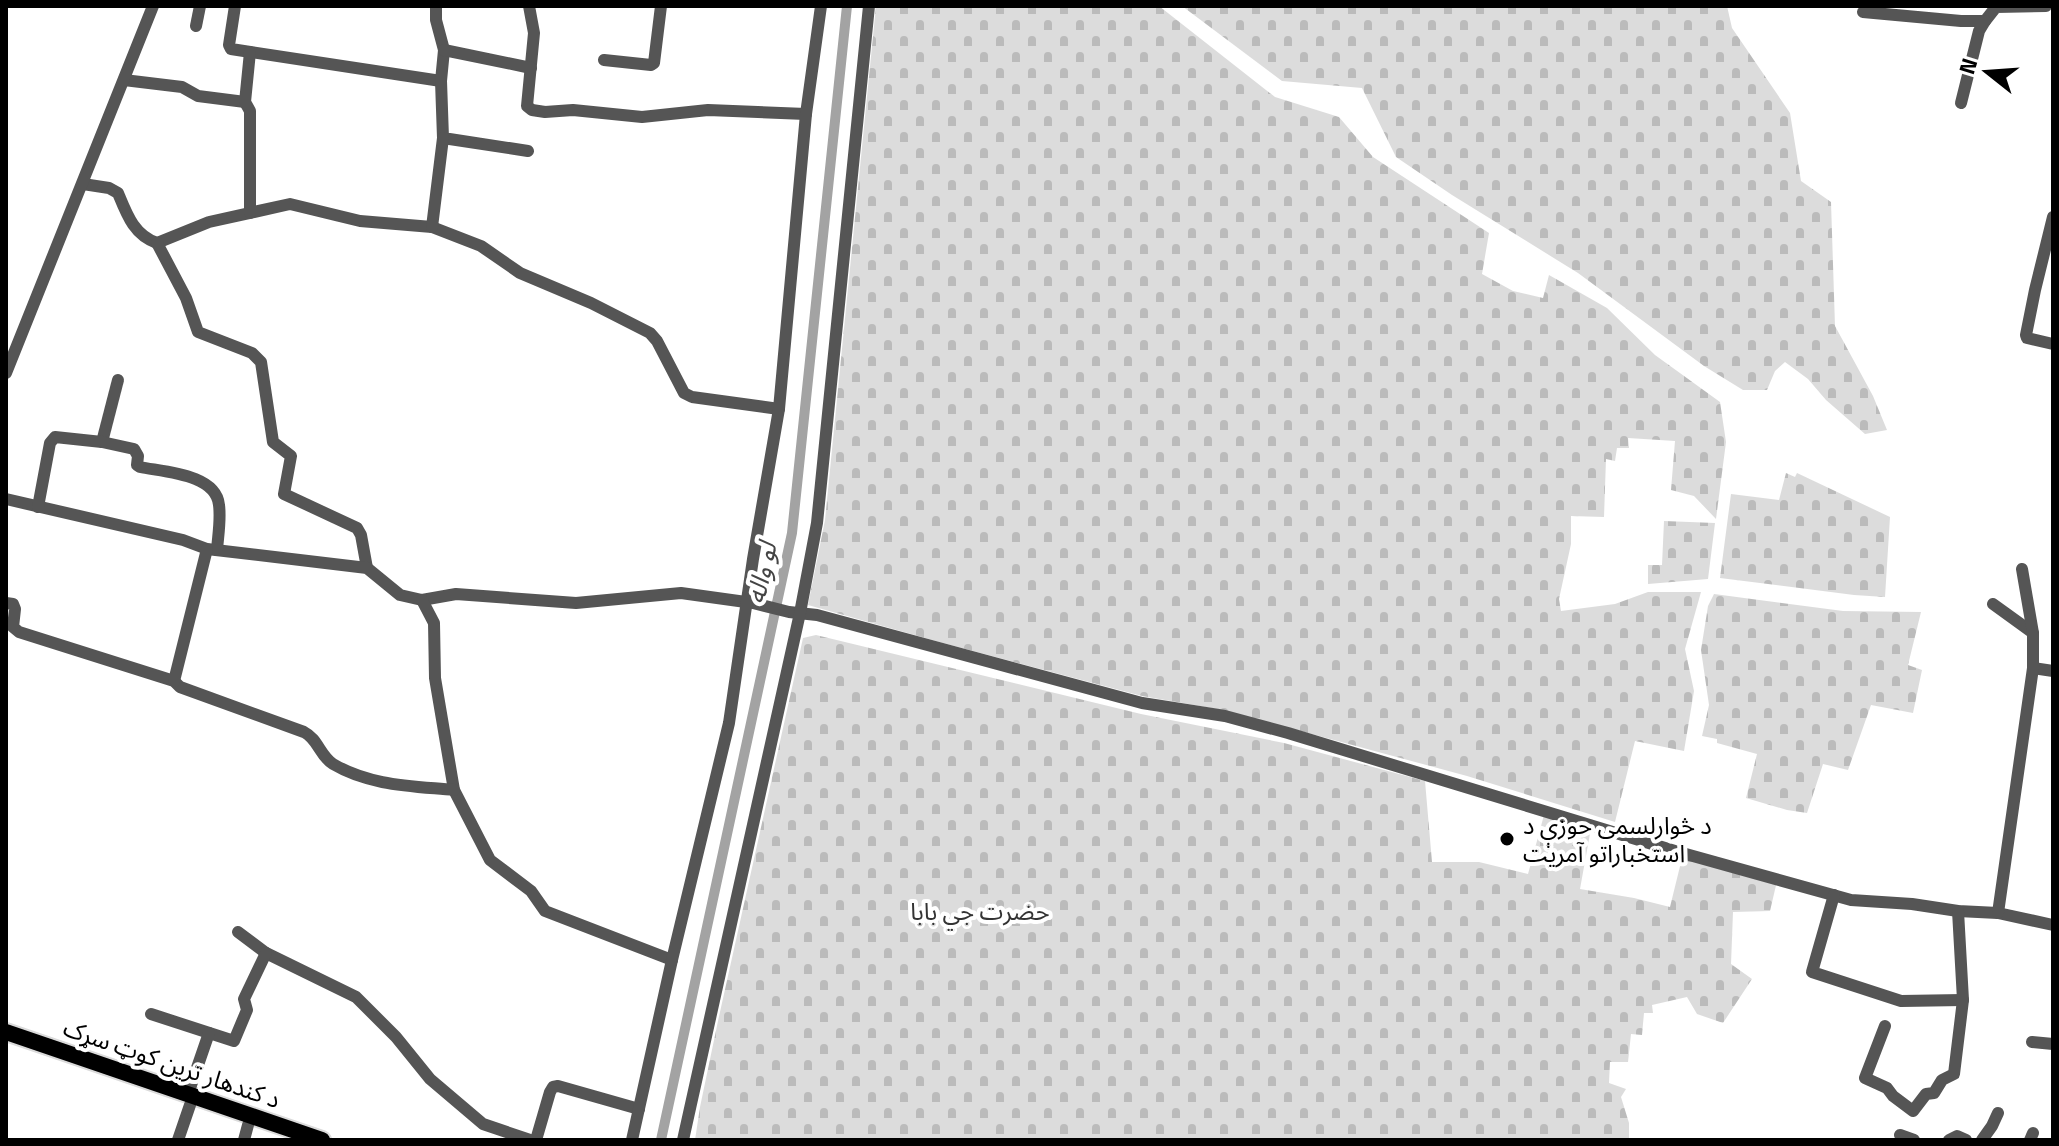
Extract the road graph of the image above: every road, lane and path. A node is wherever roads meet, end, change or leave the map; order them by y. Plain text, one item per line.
1 (153, 6) edge
2 (200, 6) edge
3 (235, 6) edge
4 (436, 6) edge
5 (529, 6) edge
6 (661, 6) edge
7 (821, 6) edge
8 (869, 6) edge
9 (1996, 6) edge
10 (2046, 6) edge
11 (1863, 12) dead end
12 (1985, 21) junction
13 (196, 26) dead end
14 (444, 50) junction
15 (250, 52) junction
16 (604, 60) dead end
17 (531, 68) junction
18 (124, 80) junction
19 (441, 81) junction
20 (245, 102) junction
21 (1961, 103) dead end
22 (806, 114) junction
23 (443, 138) junction
24 (528, 151) dead end
25 (83, 184) junction
26 (250, 213) junction
27 (2053, 217) edge
28 (432, 227) junction
29 (157, 243) junction
30 (2053, 344) edge
31 (6, 373) edge
32 (118, 380) dead end
33 (779, 409) junction
34 (102, 442) junction
35 (6, 499) edge
36 (38, 507) junction
37 (212, 549) junction
38 (367, 568) junction
39 (2022, 569) dead end
40 (422, 600) junction
41 (6, 603) edge
42 (750, 603) junction
43 (1993, 604) dead end
44 (794, 612) junction
45 (2033, 633) junction
46 (2033, 668) junction
47 (2053, 671) edge
48 (174, 681) junction
49 (454, 790) junction
50 (1834, 895) junction
51 (1958, 911) junction
52 (1998, 913) junction
53 (2053, 925) edge
54 (238, 932) dead end
55 (266, 953) junction
56 (672, 960) junction
57 (1963, 1000) junction
58 (151, 1014) dead end
59 (1885, 1026) dead end
60 (6, 1032) edge
61 (209, 1033) junction
62 (2032, 1042) dead end
63 (6, 1043) edge
64 (2053, 1044) edge
65 (189, 1100) junction
66 (639, 1109) junction
67 (1998, 1113) dead end
68 (246, 1132) edge
69 (1900, 1135) dead end
70 (178, 1140) edge
71 (292, 1140) edge
72 (322, 1140) edge
73 (533, 1140) edge
74 (632, 1140) edge
75 (683, 1140) edge
76 (1914, 1140) edge
77 (1949, 1140) edge
78 (1966, 1140) edge
79 (1982, 1140) edge

1 - 18 street
2 - 13 street
3 - 15 street
4 - 14 street
5 - 17 street
6 - 16 street
7 - 22 street
8 - 44 street
9 - 10 street
9 - 12 street
11 - 12 street
12 - 21 street
14 - 17 street
14 - 19 street
15 - 19 street
15 - 20 street
17 - 22 street
18 - 20 street
18 - 25 street
19 - 23 street
20 - 26 street
22 - 33 street
23 - 24 street
23 - 28 street
25 - 29 street
25 - 31 street
26 - 28 street
26 - 29 street
27 - 30 street
28 - 33 street
29 - 38 street
32 - 34 street
33 - 42 street
34 - 36 street
34 - 37 street
35 - 36 street
36 - 37 street
37 - 38 street
37 - 48 street
38 - 40 street
39 - 45 street
40 - 42 street
40 - 49 street
41 - 48 street
42 - 44 street
42 - 56 street
43 - 45 street
44 - 50 street
44 - 75 street
45 - 46 street
46 - 47 street
46 - 52 street
48 - 49 street
49 - 56 street
50 - 51 street
50 - 57 street
51 - 52 street
51 - 57 street
52 - 53 street
54 - 55 street
55 - 61 street
55 - 73 street
56 - 66 street
57 - 59 street
58 - 61 street
60 - 65 main road, د کندهار ترين کوټ سړک
61 - 65 street
62 - 64 street
63 - 65 main road, د کندهار ترين کوټ سړک
65 - 68 main road, د کندهار ترين کوټ سړک
65 - 70 street
65 - 72 main road, د کندهار ترين کوټ سړک
66 - 73 street
66 - 74 street
67 - 79 street
68 - 71 main road, د کندهار ترين کوټ سړک
69 - 76 street
77 - 78 street

